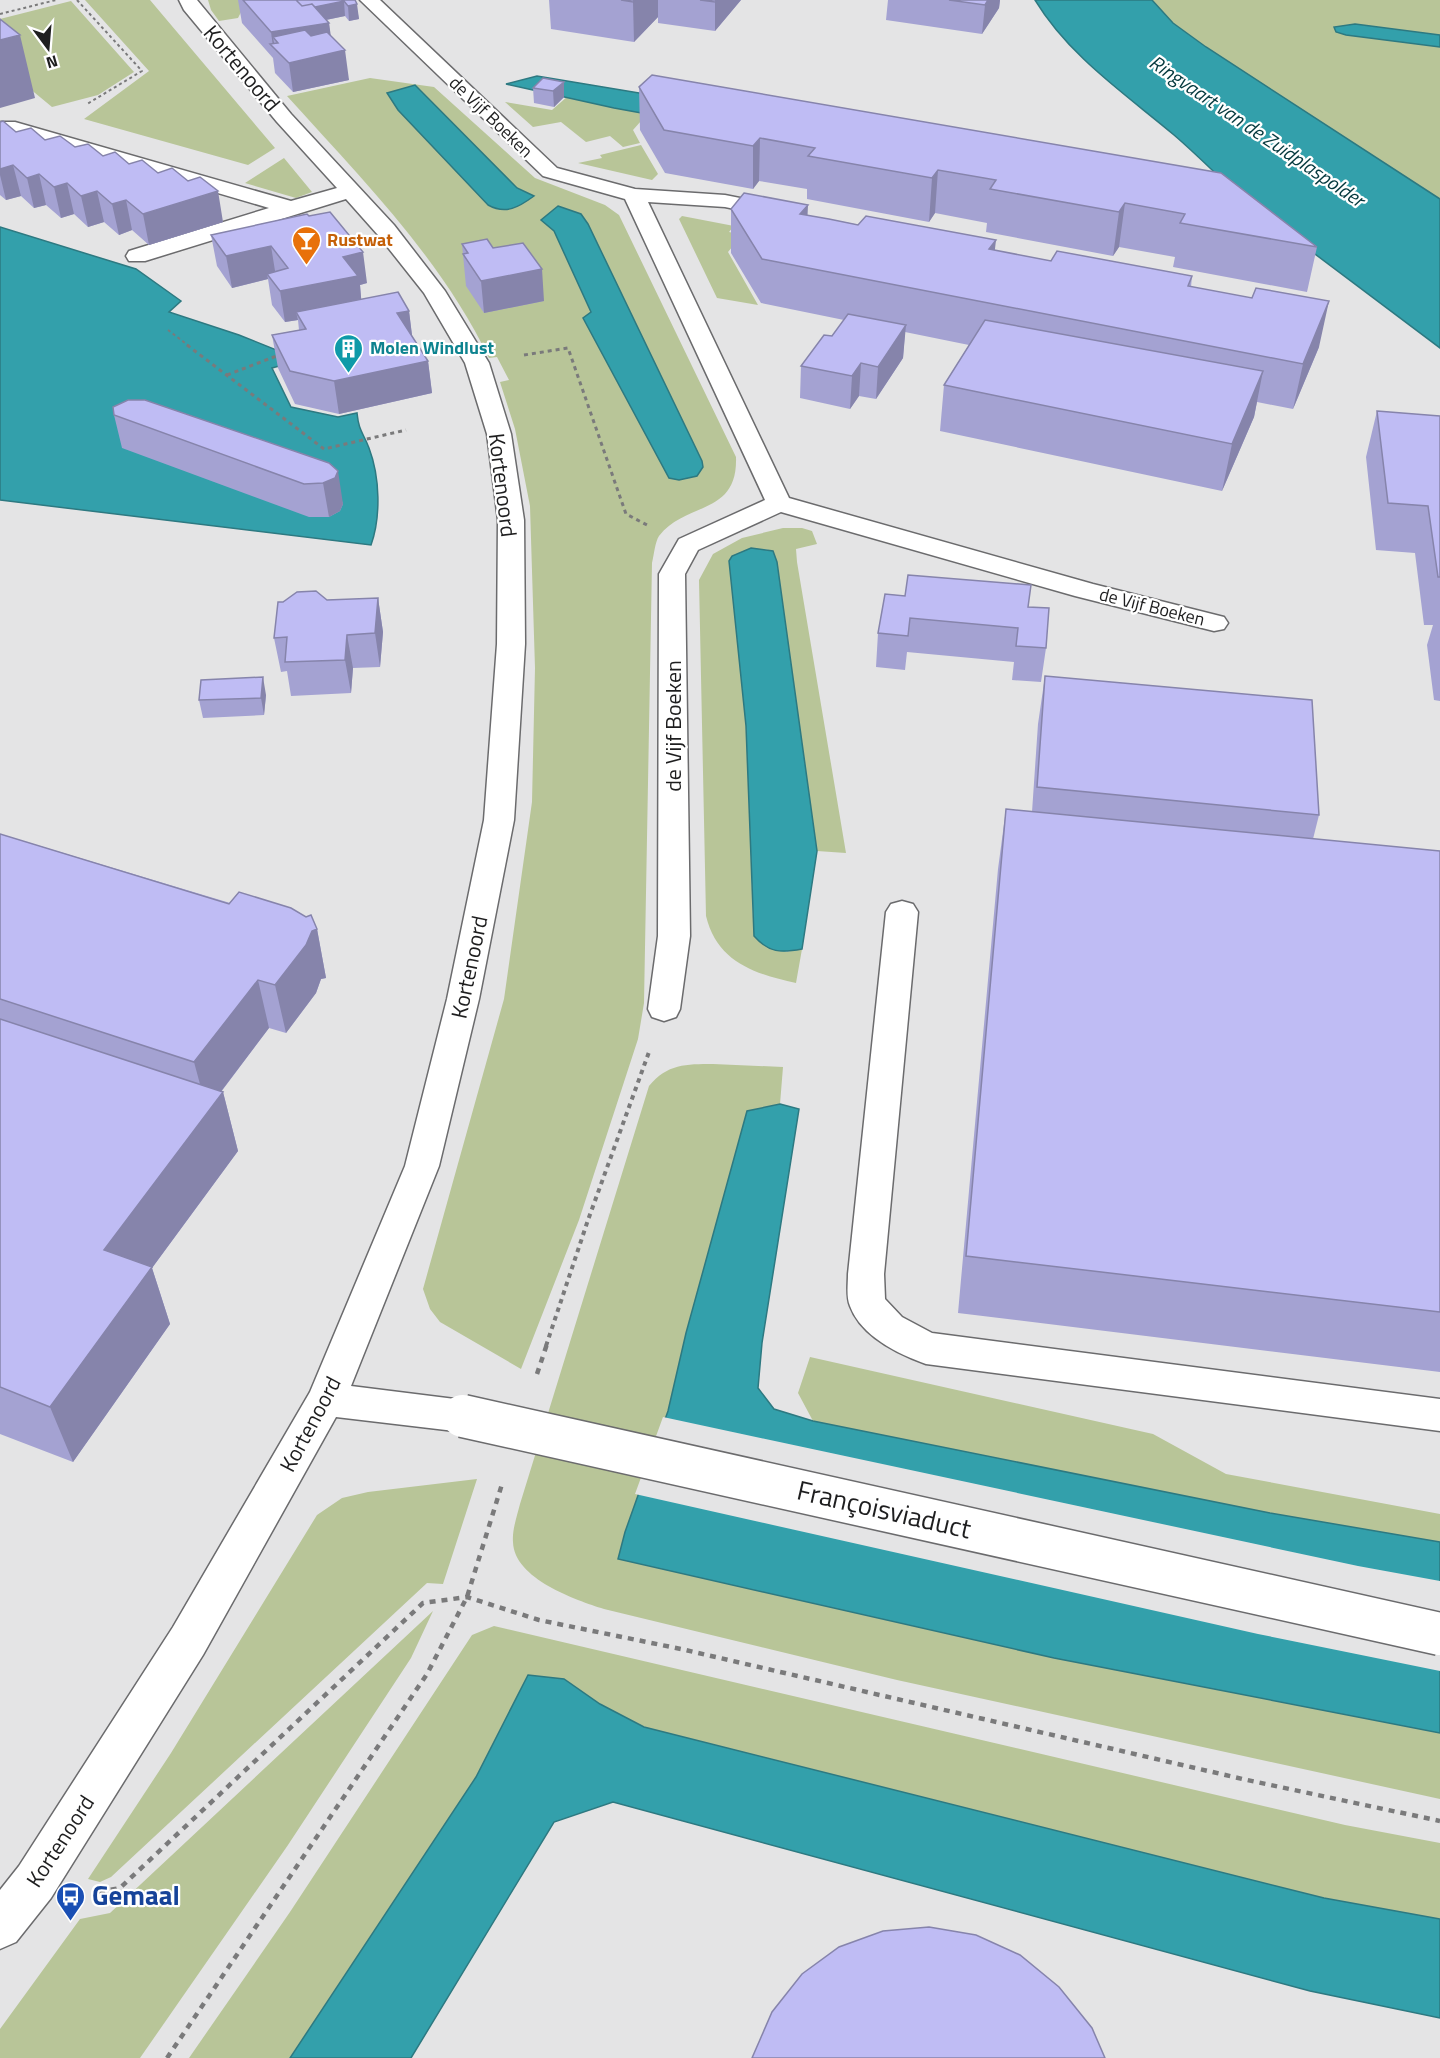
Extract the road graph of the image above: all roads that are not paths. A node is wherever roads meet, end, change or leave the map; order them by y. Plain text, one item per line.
1 (188, 0) edge
2 (369, 0) edge
3 (8, 126) edge
4 (350, 191) junction
5 (634, 195) junction
6 (291, 208) junction
7 (794, 215) edge
8 (137, 256) dead end
9 (779, 503) junction
10 (1214, 623) dead end
11 (902, 912) dead end
12 (664, 1009) road end
13 (326, 1399) junction
14 (1440, 1415) edge
15 (1440, 1634) edge
16 (0, 1926) edge

1 - 4 street, Kortenoord
2 - 5 street, de Vijf Boeken
3 - 6 street
4 - 6 street
4 - 13 street, Kortenoord
5 - 7 street, de Vijf Boeken
5 - 9 street
6 - 8 street
9 - 10 street, de Vijf Boeken
9 - 12 street, de Vijf Boeken
11 - 14 street
13 - 15 street, Françoisviaduct, bridge
13 - 16 street, Kortenoord

